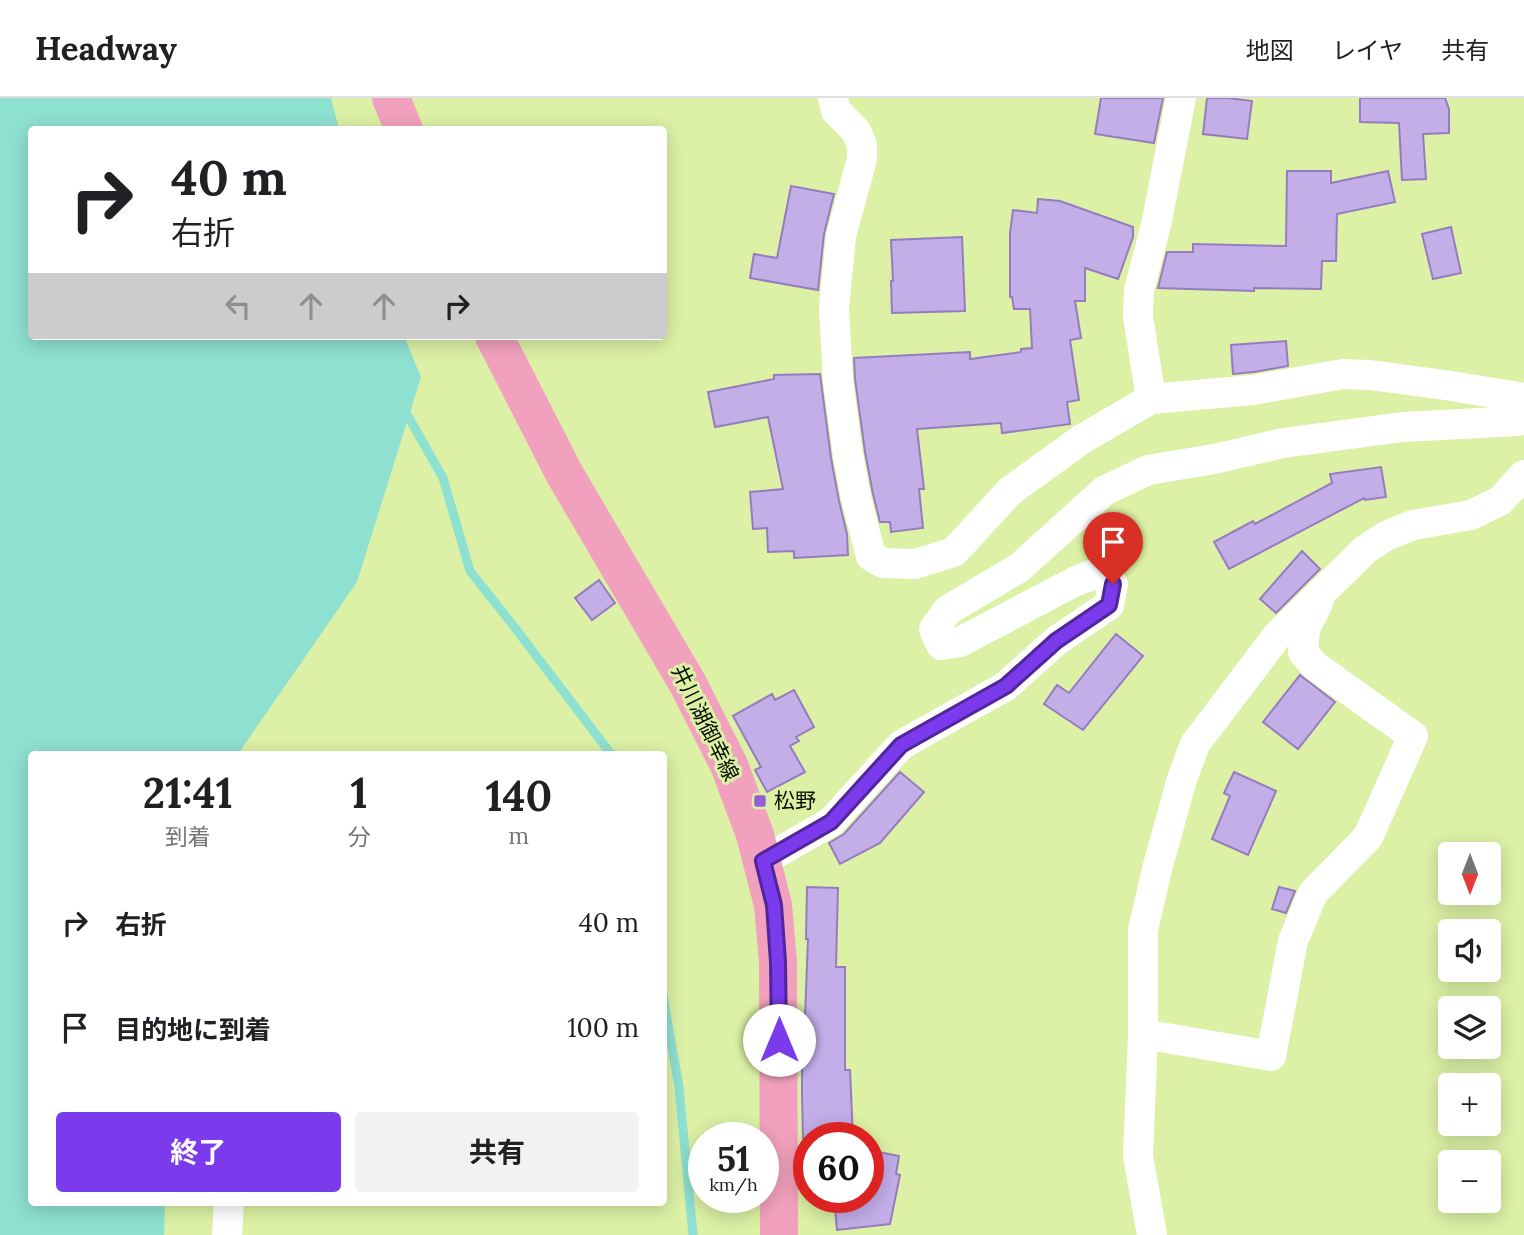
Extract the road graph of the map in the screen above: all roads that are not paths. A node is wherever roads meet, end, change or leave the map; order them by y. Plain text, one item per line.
1 (833, 98) edge
2 (1181, 98) edge
3 (496, 340) edge
4 (1524, 398) edge
5 (1151, 399) junction
6 (1524, 418) edge
7 (1524, 475) edge
8 (1323, 593) junction
9 (763, 861) junction
10 (1143, 1034) junction
11 (229, 1206) edge
12 (227, 1235) edge
13 (779, 1235) edge
14 (1152, 1235) edge

1 - 5 street
2 - 5 street
3 - 9 main road, 井川湖御幸線
4 - 5 street
6 - 9 street
7 - 8 street
8 - 10 street
8 - 10 street
9 - 13 main road, 井川湖御幸線
10 - 14 street
11 - 12 street

